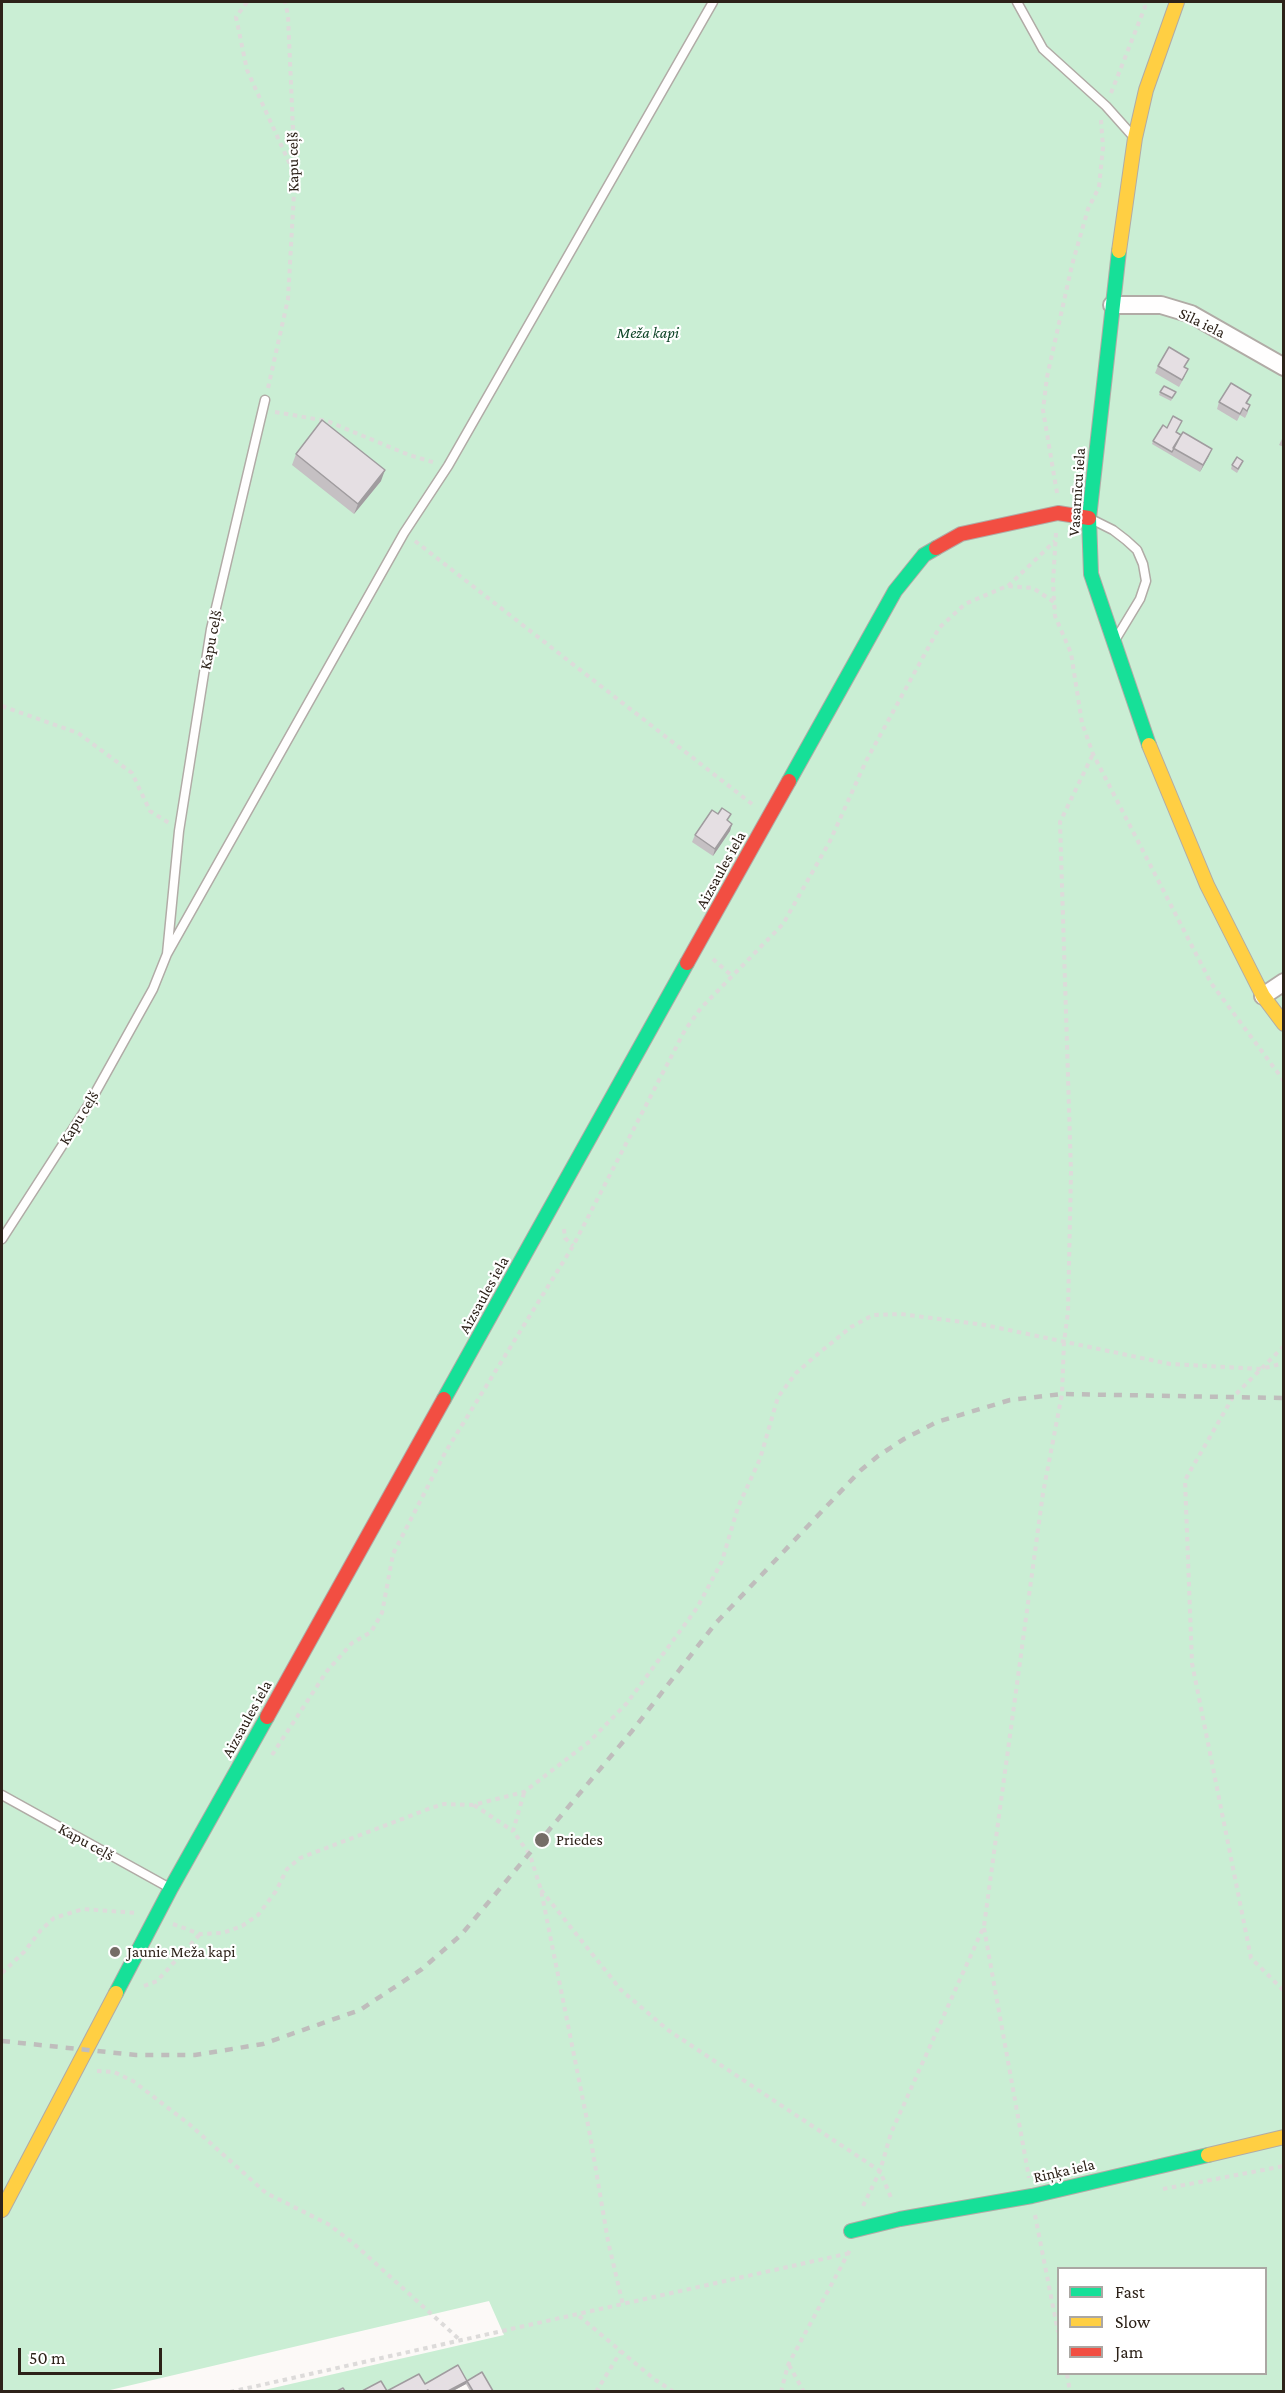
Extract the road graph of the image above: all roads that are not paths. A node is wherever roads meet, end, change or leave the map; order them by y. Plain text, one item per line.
1 (713, 2) edge
2 (1017, 2) edge
3 (1176, 2) edge
4 (1135, 138) junction
5 (1112, 305) junction
6 (1284, 367) edge
7 (265, 400) road end
8 (1089, 518) junction
9 (1114, 643) junction
10 (167, 954) junction
11 (1284, 982) edge
12 (1263, 996) junction
13 (1284, 1024) edge
14 (2, 1239) edge
15 (2, 1795) edge
16 (171, 1888) junction
17 (1284, 2137) edge
18 (2, 2210) edge
19 (851, 2231) road end

1 - 10 lane
2 - 4 lane
3 - 4 street, Vasarnīcu iela
4 - 5 street, Vasarnīcu iela
5 - 6 street, Sila iela
5 - 8 street, Vasarnīcu iela
7 - 10 lane, Kapu ceļš
8 - 9 street, Vasarnīcu iela
8 - 9 lane
8 - 16 street, Aizsaules iela
9 - 12 street, Vasarnīcu iela
10 - 14 lane, Kapu ceļš
11 - 12 street
12 - 13 street, Vasarnīcu iela
15 - 16 lane, Kapu ceļš
16 - 18 street, Aizsaules iela
17 - 19 street, Riņķa iela

